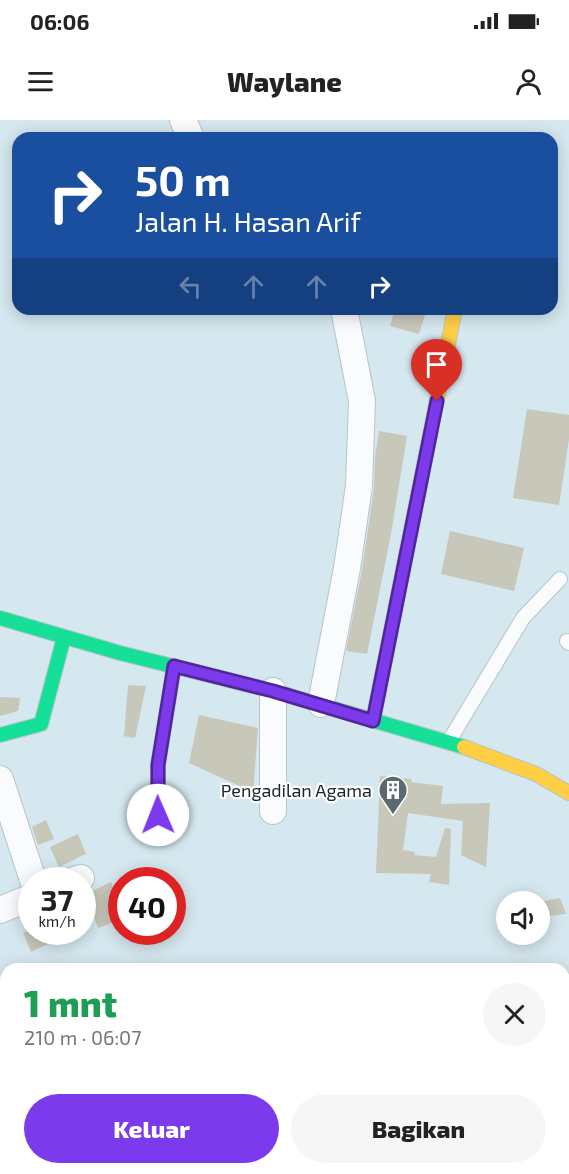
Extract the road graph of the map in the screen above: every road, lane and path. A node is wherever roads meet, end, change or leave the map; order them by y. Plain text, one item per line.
1 (345, 315) edge
2 (454, 315) edge
3 (560, 579) dead end
4 (0, 618) edge
5 (64, 636) junction
6 (174, 666) junction
7 (273, 691) junction
8 (321, 705) junction
9 (373, 721) junction
10 (0, 735) edge
11 (449, 741) junction
12 (0, 779) edge
13 (569, 794) edge
14 (273, 811) dead end
15 (158, 832) dead end
16 (29, 867) edge
17 (18, 903) edge
18 (0, 910) edge

1 - 8 street
2 - 9 street
3 - 11 lane
4 - 5 street
5 - 6 street
5 - 10 street
6 - 7 street
6 - 15 street
7 - 8 street
7 - 14 street
8 - 9 street
9 - 11 street
11 - 13 street
12 - 16 street
17 - 18 street

